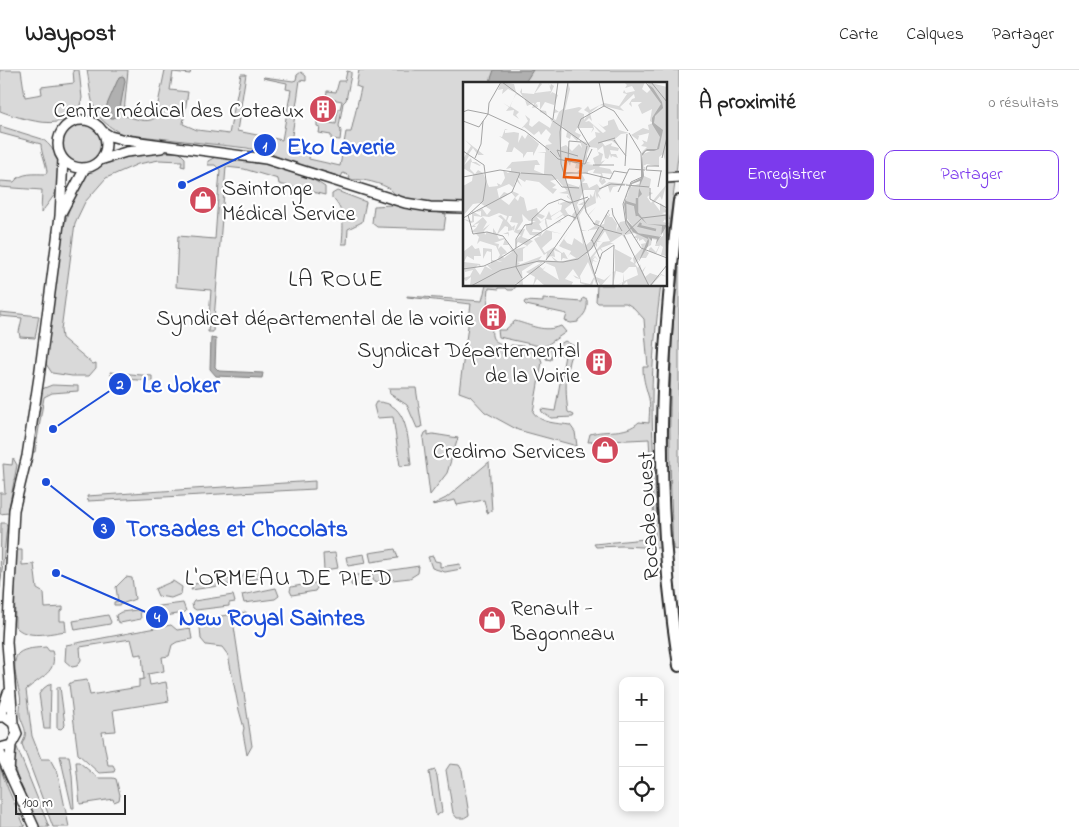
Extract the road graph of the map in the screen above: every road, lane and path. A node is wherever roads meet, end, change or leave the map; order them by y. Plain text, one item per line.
1 (102, 131) junction
2 (172, 147) junction
3 (63, 159) junction
4 (100, 160) junction
5 (85, 168) junction
6 (679, 177) edge
7 (666, 178) edge
8 (679, 201) edge
9 (463, 208) edge
10 (60, 216) junction
11 (678, 656) edge
12 (679, 666) edge
13 (10, 686) junction
14 (0, 717) edge
15 (13, 723) junction
16 (11, 745) junction
17 (0, 748) edge
18 (0, 753) edge
19 (10, 771) junction
20 (34, 827) edge

1 - 2 main road
1 - 3 main road
1 - 4 main road
2 - 4 main road
2 - 9 main road
3 - 5 main road
3 - 10 main road
4 - 5 main road
5 - 10 main road
6 - 7 main road
8 - 11 main road, Rocade Ouest
10 - 13 main road
11 - 12 main road, Rocade Ouest
13 - 14 main road
13 - 15 main road
14 - 15 main road
15 - 16 main road
16 - 17 main road
16 - 19 main road
18 - 19 main road
19 - 20 main road

